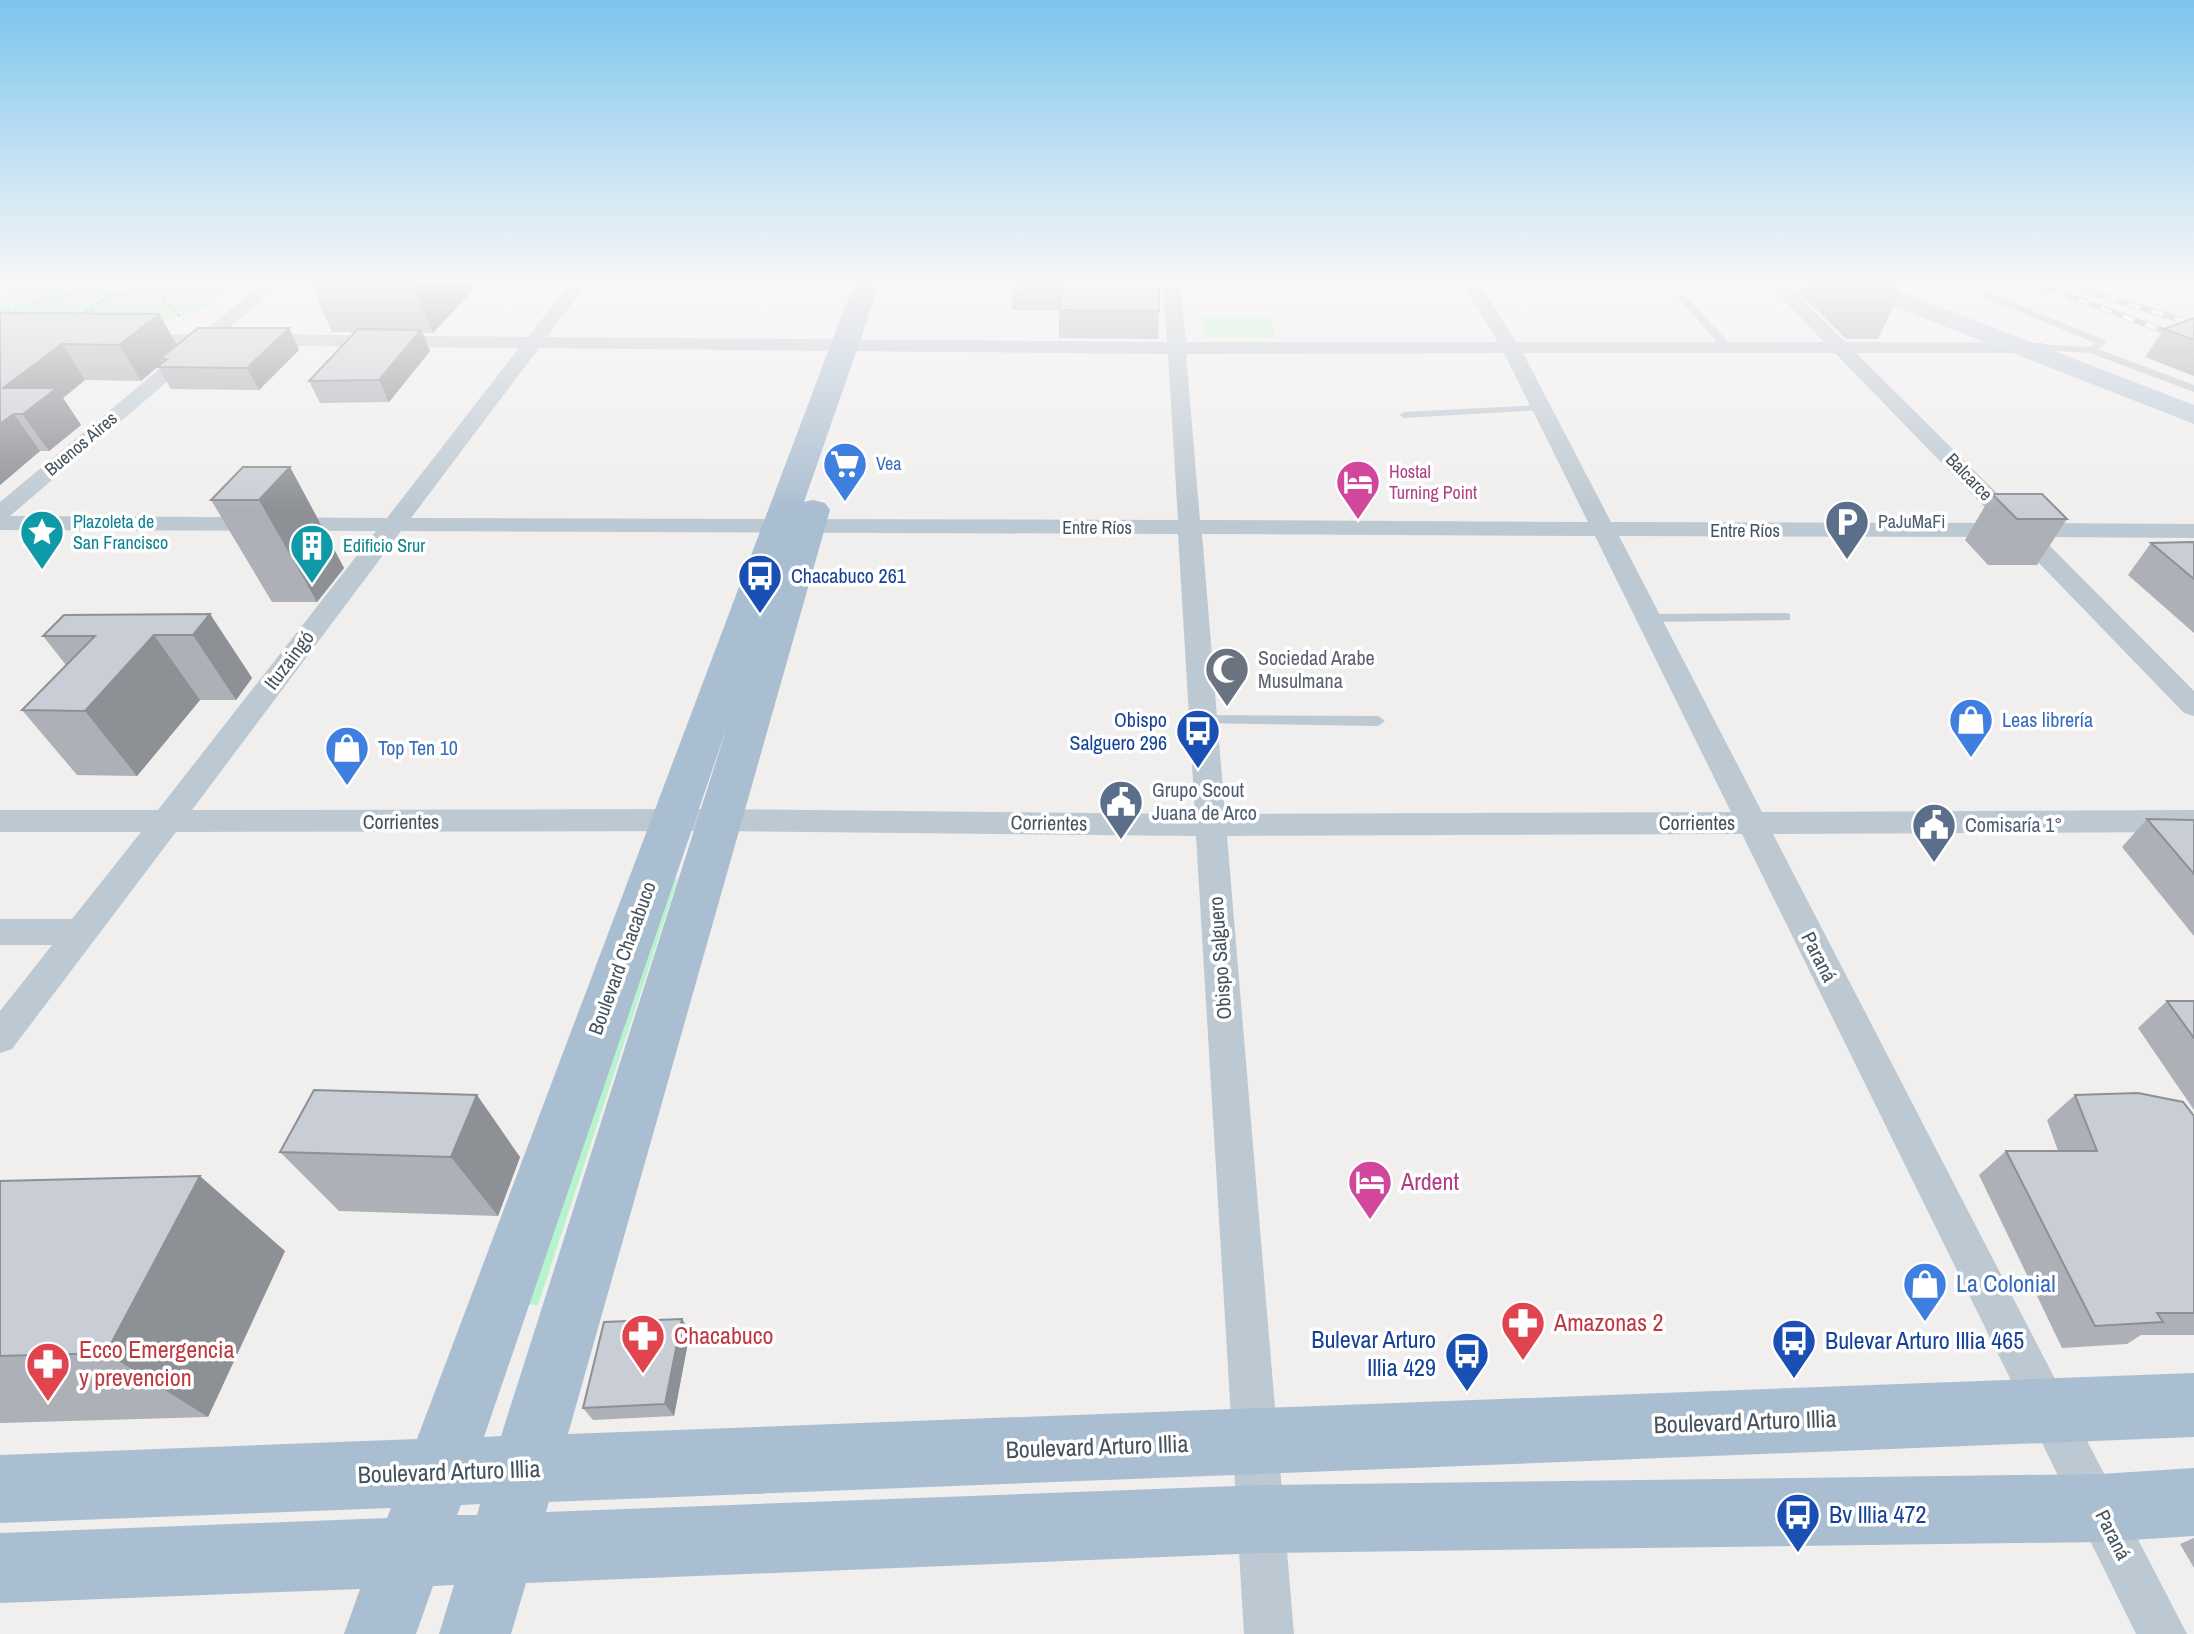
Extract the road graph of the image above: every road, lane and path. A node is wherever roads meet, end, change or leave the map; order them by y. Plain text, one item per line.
1 (181, 359) edge
2 (519, 359) edge
3 (850, 359) edge
4 (1177, 359) edge
5 (1517, 359) edge
6 (1853, 359) edge
7 (2054, 359) edge
8 (2058, 359) edge
9 (2115, 359) edge
10 (2194, 389) edge
11 (2194, 407) edge
12 (1541, 408) junction
13 (1404, 415) dead end
14 (2194, 415) edge
15 (0, 513) edge
16 (0, 523) edge
17 (392, 525) junction
18 (793, 527) junction
19 (1189, 528) junction
20 (1604, 530) junction
21 (2194, 531) edge
22 (2023, 532) junction
23 (1785, 617) dead end
24 (1649, 618) junction
25 (2194, 707) edge
26 (1202, 720) junction
27 (1378, 721) dead end
28 (696, 820) junction
29 (0, 821) edge
30 (2194, 821) edge
31 (165, 823) junction
32 (1751, 823) junction
33 (1210, 825) junction
34 (0, 932) edge
35 (81, 932) junction
36 (0, 1038) edge
37 (2194, 1405) edge
38 (2049, 1411) junction
39 (1256, 1441) junction
40 (526, 1469) junction
41 (437, 1473) junction
42 (0, 1489) edge
43 (2194, 1502) edge
44 (2100, 1508) junction
45 (1262, 1519) junction
46 (502, 1549) junction
47 (408, 1552) junction
48 (0, 1568) edge
49 (380, 1634) edge
50 (475, 1634) edge
51 (1269, 1634) edge
52 (2162, 1634) edge

1 - 15 street, Buenos Aires
2 - 17 street, Ituzaingó
3 - 18 main road, Boulevard Chacabuco
4 - 19 street, Obispo Salguero
5 - 12 street, Paraná
6 - 22 street, Balcarce
7 - 14 main road
8 - 11 main road
9 - 10 lane
12 - 13 lane
12 - 20 street, Paraná
16 - 17 street, Entre Ríos
17 - 18 street, Entre Ríos
17 - 31 street, Ituzaingó
18 - 19 street, Entre Ríos
18 - 28 main road, Boulevard Chacabuco
19 - 20 street, Entre Ríos
19 - 26 street, Obispo Salguero
20 - 22 street, Entre Ríos
20 - 24 street, Paraná
21 - 22 street, Entre Ríos
22 - 25 street, Balcarce
23 - 24 lane
24 - 32 street, Paraná
26 - 27 lane
26 - 33 street, Obispo Salguero
28 - 31 street, Corrientes
28 - 33 street, Corrientes
28 - 40 main road, Boulevard Chacabuco
28 - 41 main road, Boulevard Chacabuco
29 - 31 street, Corrientes
30 - 32 street, Corrientes
31 - 35 street, Ituzaingó
32 - 33 street, Corrientes
32 - 38 street, Paraná
33 - 39 street, Obispo Salguero
34 - 35 street
35 - 36 street, Ituzaingó
37 - 38 main road, Boulevard Arturo Illia
38 - 39 main road, Boulevard Arturo Illia
38 - 44 street, Paraná
39 - 40 main road, Boulevard Arturo Illia
39 - 45 street, Obispo Salguero
40 - 41 main road, Boulevard Arturo Illia
40 - 46 main road, Boulevard Chacabuco
41 - 42 main road, Boulevard Arturo Illia
41 - 47 main road, Boulevard Chacabuco
43 - 44 main road
44 - 45 main road
44 - 52 street, Paraná
45 - 46 main road
45 - 51 street, Obispo Salguero
46 - 47 main road
46 - 50 main road, Boulevard Chacabuco
47 - 48 main road
47 - 49 main road, Boulevard Chacabuco

